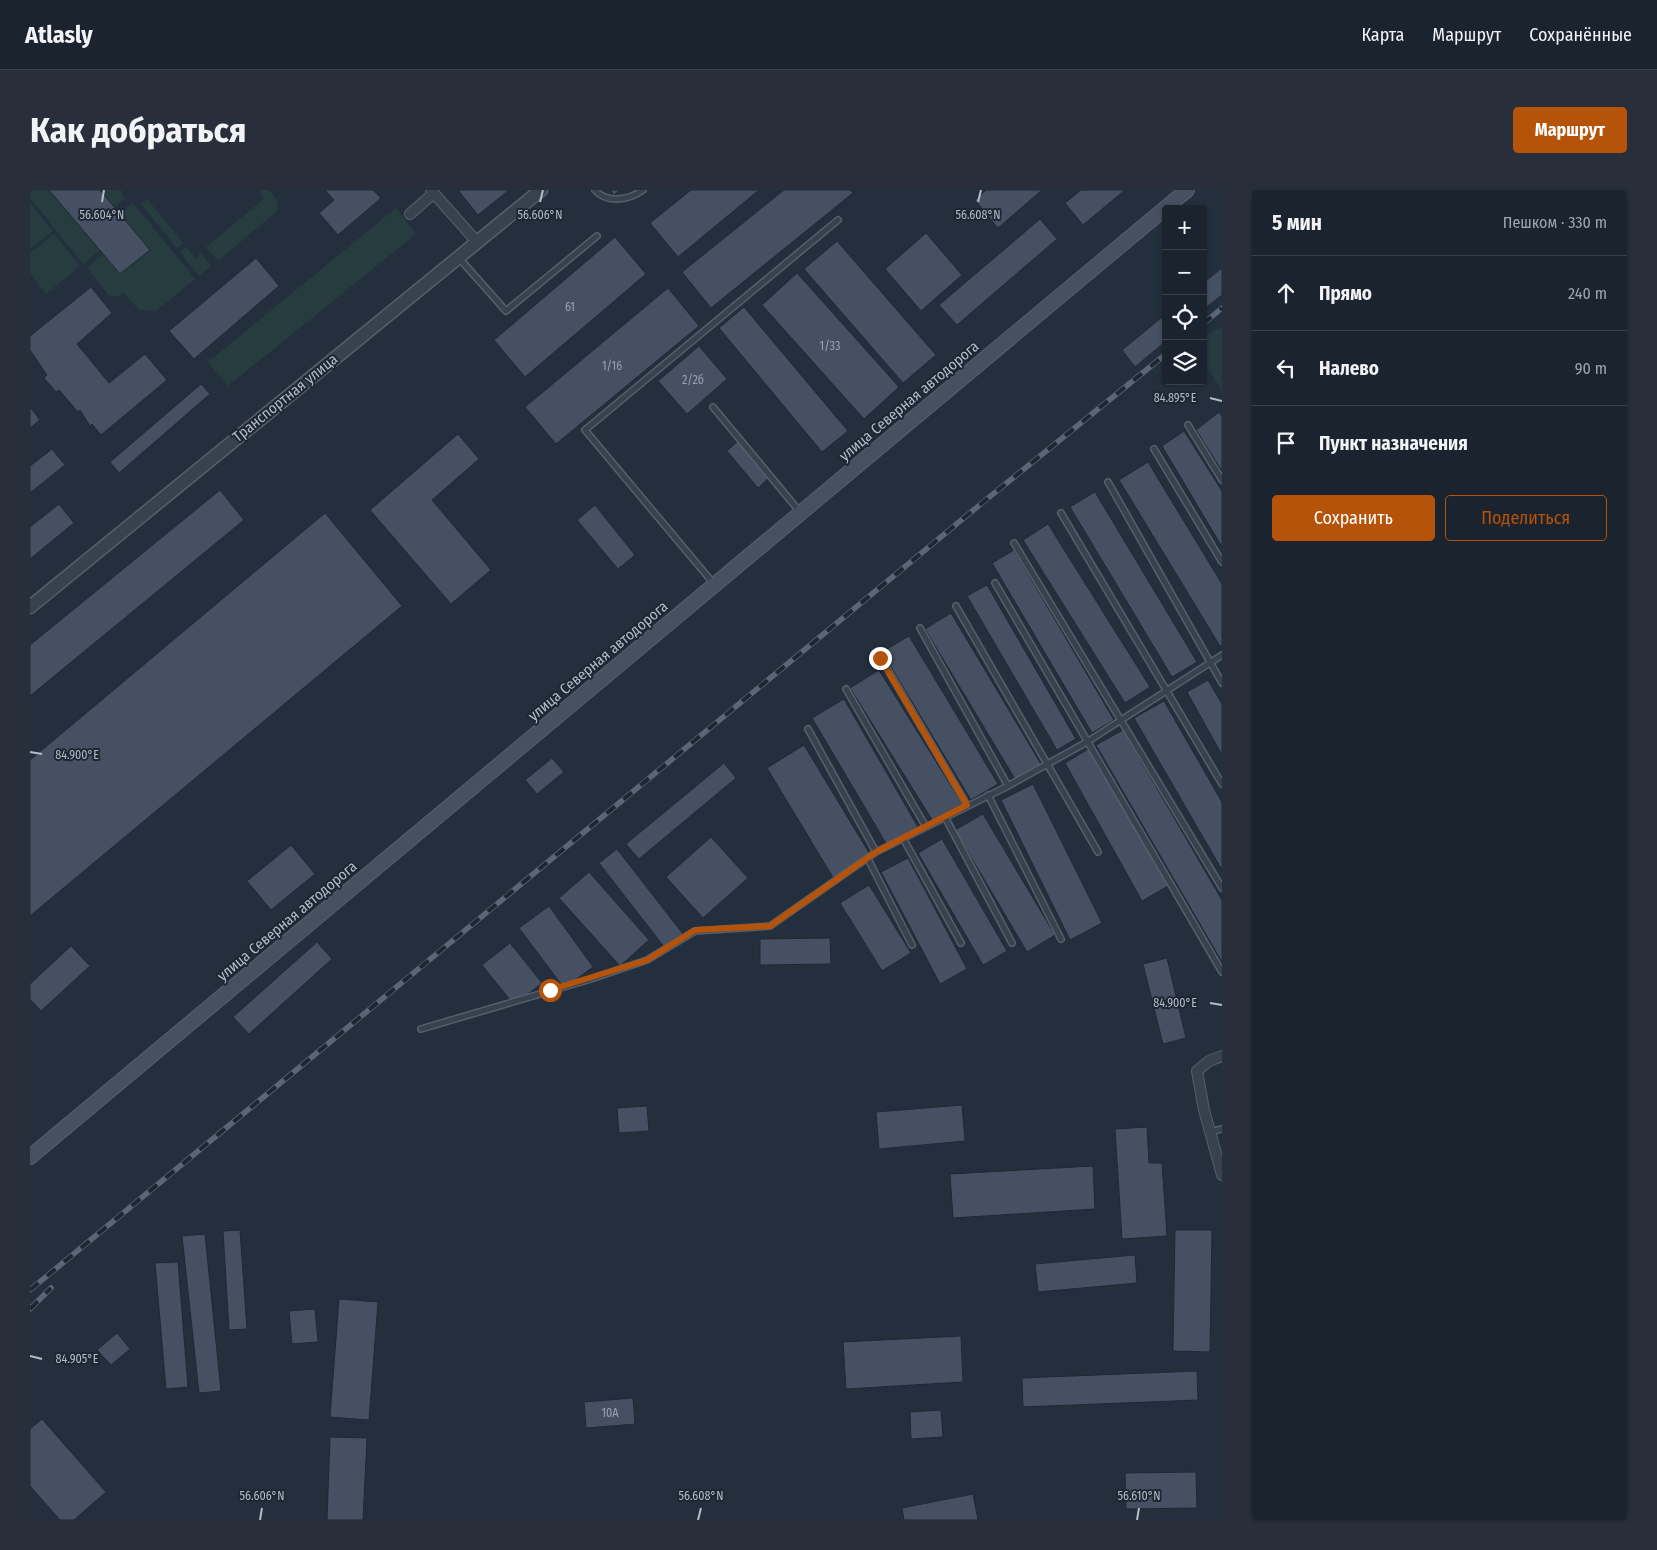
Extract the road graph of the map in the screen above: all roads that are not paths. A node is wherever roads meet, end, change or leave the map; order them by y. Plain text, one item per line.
1 (541, 190) edge
2 (594, 190) edge
3 (642, 190) edge
4 (1188, 190) edge
5 (433, 192) edge
6 (410, 214) dead end
7 (838, 220) dead end
8 (597, 236) dead end
9 (477, 242) junction
10 (458, 257) junction
11 (712, 406) dead end
12 (1188, 425) dead end
13 (1154, 449) dead end
14 (1222, 480) edge
15 (1108, 482) dead end
16 (801, 512) junction
17 (1060, 513) dead end
18 (1014, 543) dead end
19 (1222, 562) edge
20 (995, 583) dead end
21 (715, 584) junction
22 (956, 606) dead end
23 (30, 607) edge
24 (920, 628) dead end
25 (1222, 655) edge
26 (880, 658) dead end
27 (1210, 661) junction
28 (1222, 683) edge
29 (846, 690) dead end
30 (1166, 691) junction
31 (1120, 722) junction
32 (808, 729) dead end
33 (1087, 742) junction
34 (1047, 764) junction
35 (1222, 784) edge
36 (1008, 786) junction
37 (988, 795) junction
38 (967, 805) junction
39 (946, 817) junction
40 (926, 827) junction
41 (903, 838) junction
42 (876, 852) junction
43 (1098, 852) dead end
44 (868, 859) junction
45 (1222, 888) edge
46 (1061, 939) dead end
47 (961, 943) dead end
48 (1012, 943) dead end
49 (912, 945) dead end
50 (1222, 972) edge
51 (421, 1029) dead end
52 (1222, 1056) edge
53 (1222, 1129) edge
54 (1210, 1132) junction
55 (30, 1157) edge
56 (1222, 1175) edge

1 - 9 street, Транспортная улица
2 - 3 lane
4 - 16 main road, улица Северная автодорога
5 - 6 street
5 - 9 street
7 - 21 lane
8 - 10 lane
9 - 10 street, Транспортная улица
10 - 23 street, Транспортная улица
11 - 16 lane
12 - 14 lane
13 - 19 lane
15 - 27 lane
16 - 21 main road, улица Северная автодорога
17 - 30 lane
18 - 31 lane
20 - 33 lane
21 - 55 main road, улица Северная автодорога
22 - 34 lane
24 - 36 lane
25 - 27 lane
26 - 38 lane
27 - 28 lane
27 - 30 lane
29 - 40 lane
30 - 31 lane
30 - 35 lane
31 - 33 lane
31 - 45 lane
32 - 42 lane
33 - 34 lane
33 - 50 lane
34 - 36 lane
34 - 43 lane
36 - 37 lane
37 - 38 lane
37 - 46 lane
38 - 39 lane
39 - 40 lane
39 - 48 lane
40 - 41 lane
41 - 42 lane
41 - 47 lane
42 - 44 lane
44 - 49 lane
44 - 51 lane
52 - 54 street
53 - 54 lane
54 - 56 street

